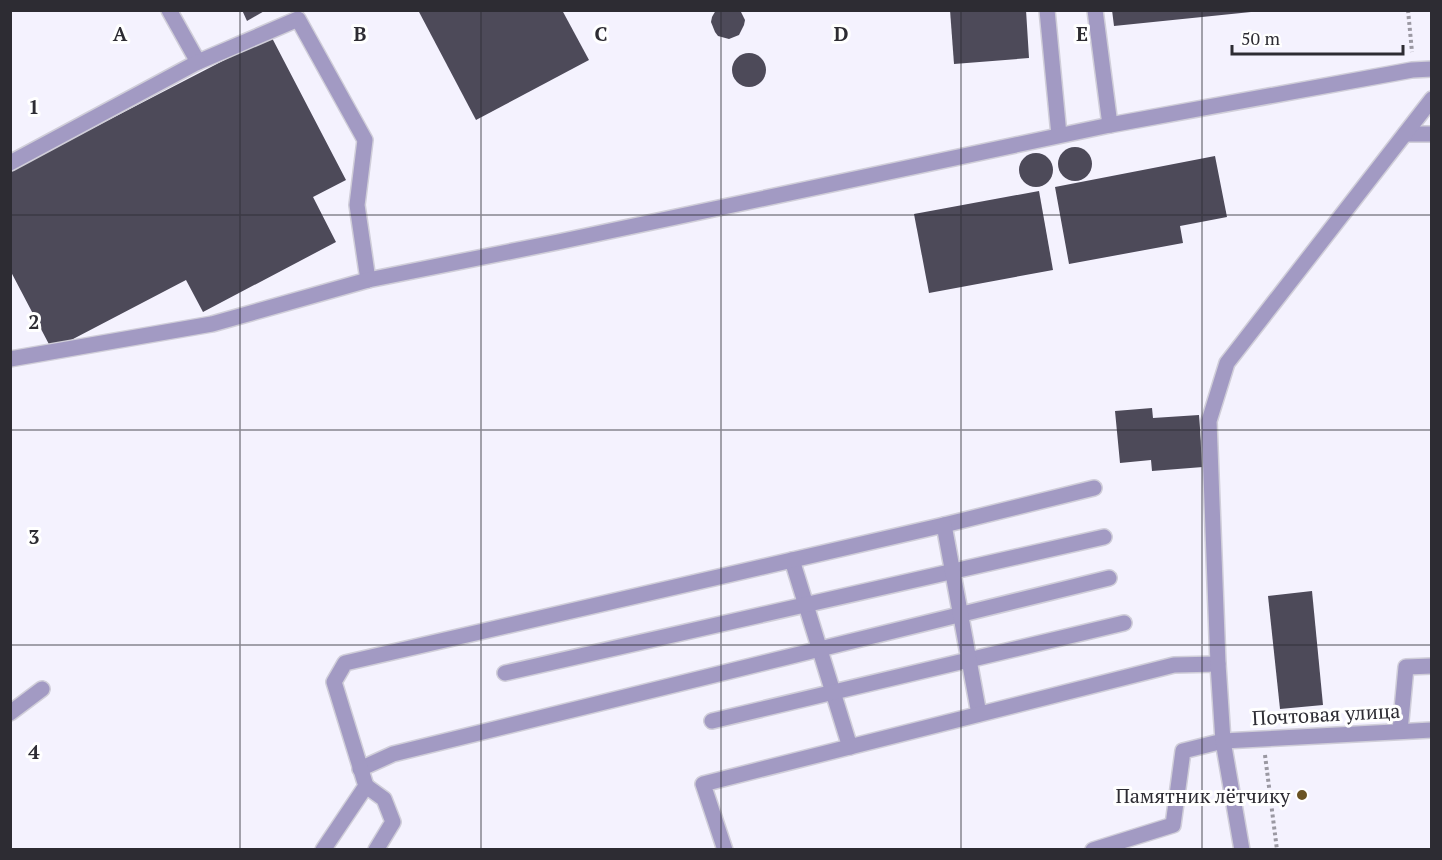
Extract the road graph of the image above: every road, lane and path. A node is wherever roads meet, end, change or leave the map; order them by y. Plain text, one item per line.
1 (169, 10) edge
2 (1047, 10) edge
3 (1095, 10) edge
4 (1408, 10) edge
5 (198, 62) junction
6 (1431, 69) edge
7 (1412, 70) junction
8 (1431, 99) edge
9 (1110, 125) junction
10 (1405, 134) junction
11 (1431, 134) edge
12 (1059, 135) junction
13 (10, 163) edge
14 (368, 280) junction
15 (10, 359) edge
16 (1094, 488) dead end
17 (944, 525) junction
18 (1104, 537) dead end
19 (792, 560) junction
20 (953, 572) junction
21 (1109, 578) dead end
22 (806, 604) junction
23 (961, 615) junction
24 (1124, 623) dead end
25 (820, 649) junction
26 (969, 660) junction
27 (1218, 664) junction
28 (1431, 666) edge
29 (505, 673) dead end
30 (42, 689) dead end
31 (833, 692) junction
32 (10, 713) edge
33 (979, 714) junction
34 (712, 721) dead end
35 (1431, 730) edge
36 (1400, 731) junction
37 (1262, 738) junction
38 (1223, 741) junction
39 (850, 747) junction
40 (360, 769) junction
41 (366, 786) junction
42 (323, 849) edge
43 (376, 849) edge
44 (725, 849) edge
45 (1093, 849) edge
46 (1242, 849) edge
47 (1277, 849) edge

1 - 5 street
2 - 12 street
3 - 9 street
4 - 7 path
5 - 13 street
5 - 14 street
6 - 7 street
7 - 9 street
8 - 10 street
9 - 12 street
10 - 11 street
10 - 27 street
12 - 14 street
14 - 15 street
16 - 17 street
17 - 19 street
17 - 20 street
18 - 20 street
19 - 22 street
19 - 40 street
20 - 22 street
20 - 23 street
21 - 23 street
22 - 25 street
22 - 29 street
23 - 25 street
23 - 26 street
24 - 26 street
25 - 31 street
25 - 40 street
26 - 31 street
26 - 33 street
27 - 33 street
27 - 38 street
28 - 36 street
30 - 32 street
31 - 34 street
31 - 39 street
33 - 39 street
35 - 36 street, Почтовая улица
36 - 37 street, Почтовая улица
37 - 38 street, Почтовая улица
37 - 47 path
38 - 45 street, Почтовая улица
38 - 46 street
39 - 44 street
40 - 41 street
41 - 42 street
41 - 43 street

